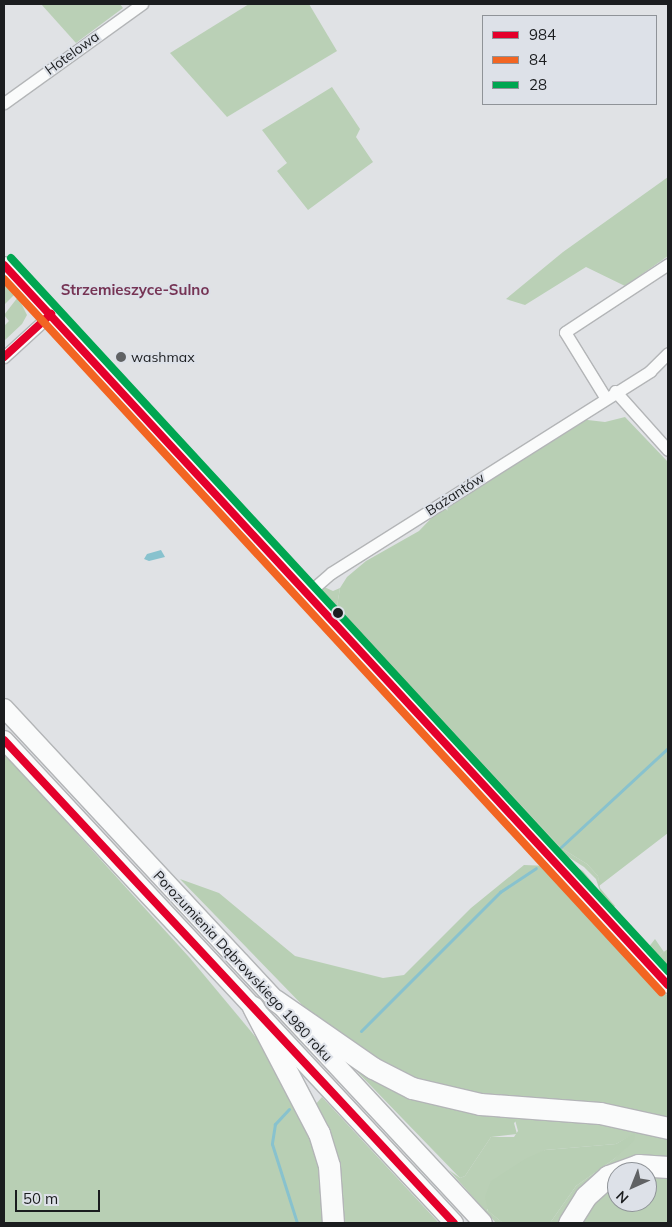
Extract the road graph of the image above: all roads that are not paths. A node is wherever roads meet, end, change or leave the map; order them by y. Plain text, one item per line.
1 (142, 4) edge
2 (4, 103) edge
3 (668, 264) edge
4 (4, 265) edge
5 (51, 314) junction
6 (668, 353) edge
7 (4, 357) edge
8 (610, 394) junction
9 (668, 450) edge
10 (308, 593) junction
11 (4, 708) edge
12 (4, 740) edge
13 (668, 985) edge
14 (274, 1000) junction
15 (253, 1007) junction
16 (668, 1128) edge
17 (668, 1167) edge
18 (333, 1223) edge
19 (454, 1223) edge
20 (483, 1223) edge
21 (569, 1223) edge

1 - 2 street, Hotelowa
3 - 8 street
4 - 5 street
5 - 7 street
5 - 10 street
6 - 8 street, Bażantów
8 - 9 street
8 - 10 street, Bażantów
10 - 13 street
11 - 14 main road, Porozumienia Dąbrowskiego 1980 roku
12 - 15 main road, Porozumienia Dąbrowskiego 1980 roku
14 - 16 highway
14 - 20 main road, Porozumienia Dąbrowskiego 1980 roku
15 - 18 highway
15 - 19 main road, Porozumienia Dąbrowskiego 1980 roku
17 - 21 highway

